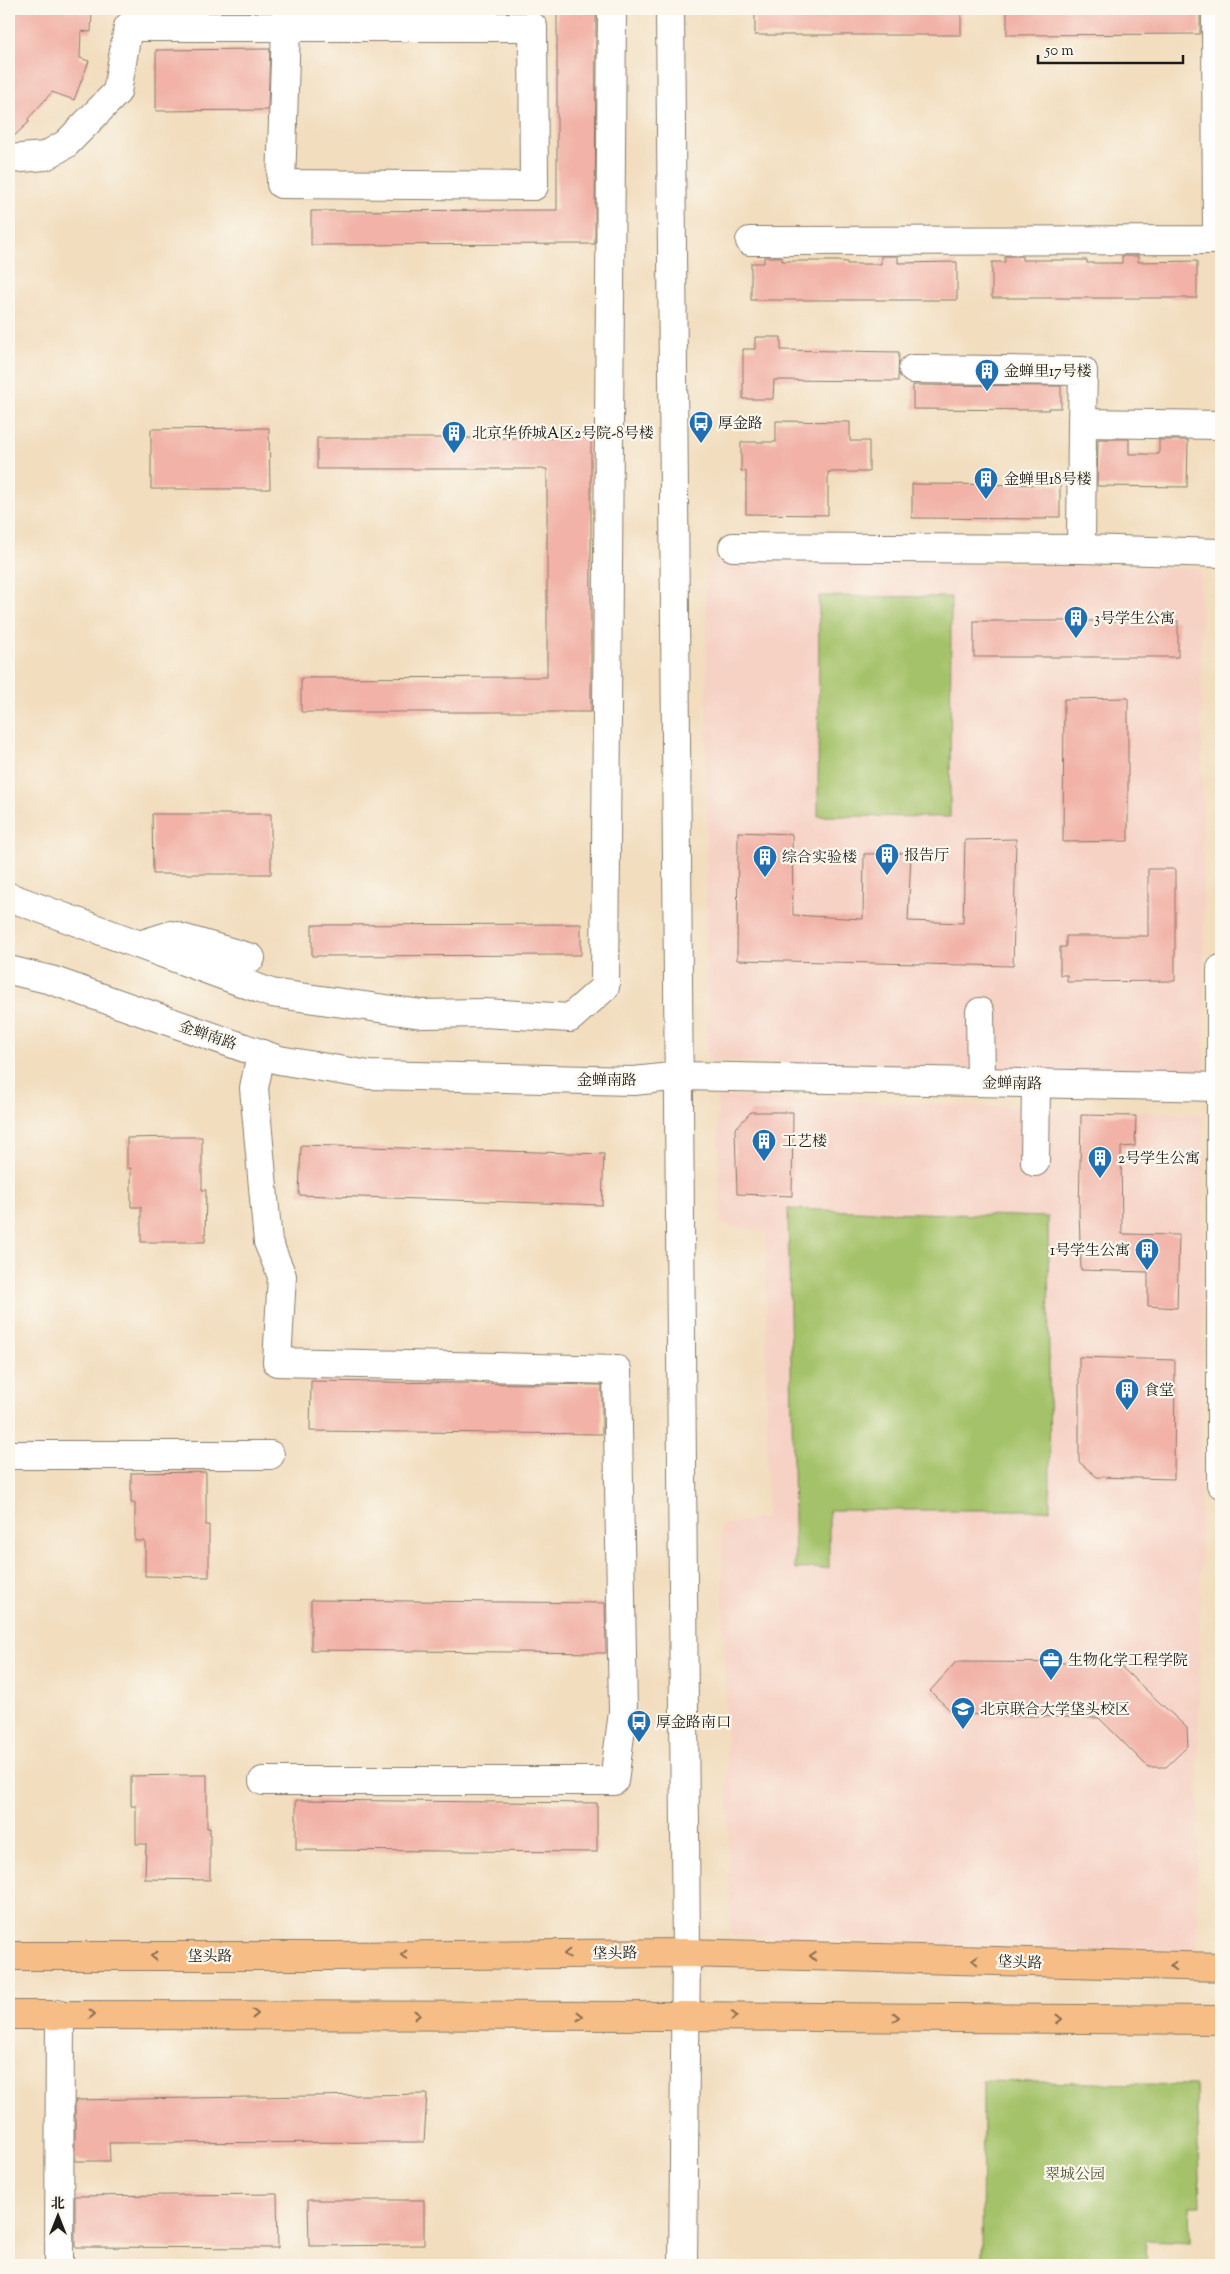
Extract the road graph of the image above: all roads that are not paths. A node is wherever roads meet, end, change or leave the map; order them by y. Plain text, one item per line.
1 (612, 9) edge
2 (670, 9) edge
3 (1216, 9) edge
4 (286, 17) edge
5 (128, 18) edge
6 (9, 159) edge
7 (750, 242) dead end
8 (913, 369) dead end
9 (1082, 423) junction
10 (1221, 425) edge
11 (733, 547) dead end
12 (1081, 549) junction
13 (1221, 553) edge
14 (9, 897) edge
15 (140, 944) junction
16 (251, 958) dead end
17 (1221, 969) edge
18 (9, 970) edge
19 (980, 1012) dead end
20 (261, 1054) junction
21 (680, 1076) junction
22 (981, 1082) junction
23 (1036, 1084) junction
24 (1221, 1087) edge
25 (1035, 1162) dead end
26 (1221, 1213) edge
27 (1221, 1334) edge
28 (9, 1455) edge
29 (270, 1455) dead end
30 (1221, 1456) edge
31 (1221, 1484) edge
32 (263, 1781) dead end
33 (686, 1953) junction
34 (9, 1956) edge
35 (1221, 1967) edge
36 (60, 2014) junction
37 (9, 2015) edge
38 (685, 2016) junction
39 (1221, 2020) edge
40 (58, 2265) edge
41 (683, 2265) edge

1 - 15 street
2 - 21 street
3 - 7 street
4 - 4 street
4 - 5 street
5 - 6 street
8 - 9 street
9 - 10 street
9 - 12 street
11 - 12 street
12 - 13 street
14 - 15 street
15 - 16 street
17 - 24 street
18 - 20 street, 金蝉南路
19 - 22 street
20 - 21 street, 金蝉南路
20 - 32 street
21 - 22 street, 金蝉南路
21 - 33 street
22 - 23 street, 金蝉南路
23 - 24 street, 金蝉南路
23 - 25 street
24 - 26 street
26 - 27 street
27 - 30 street
28 - 29 street
30 - 31 street
33 -> 34 main road, 垡头路
35 -> 33 main road, 垡头路
33 - 38 street
36 - 37 main road
36 -> 38 main road
36 - 40 street
38 -> 39 main road
38 - 41 street

